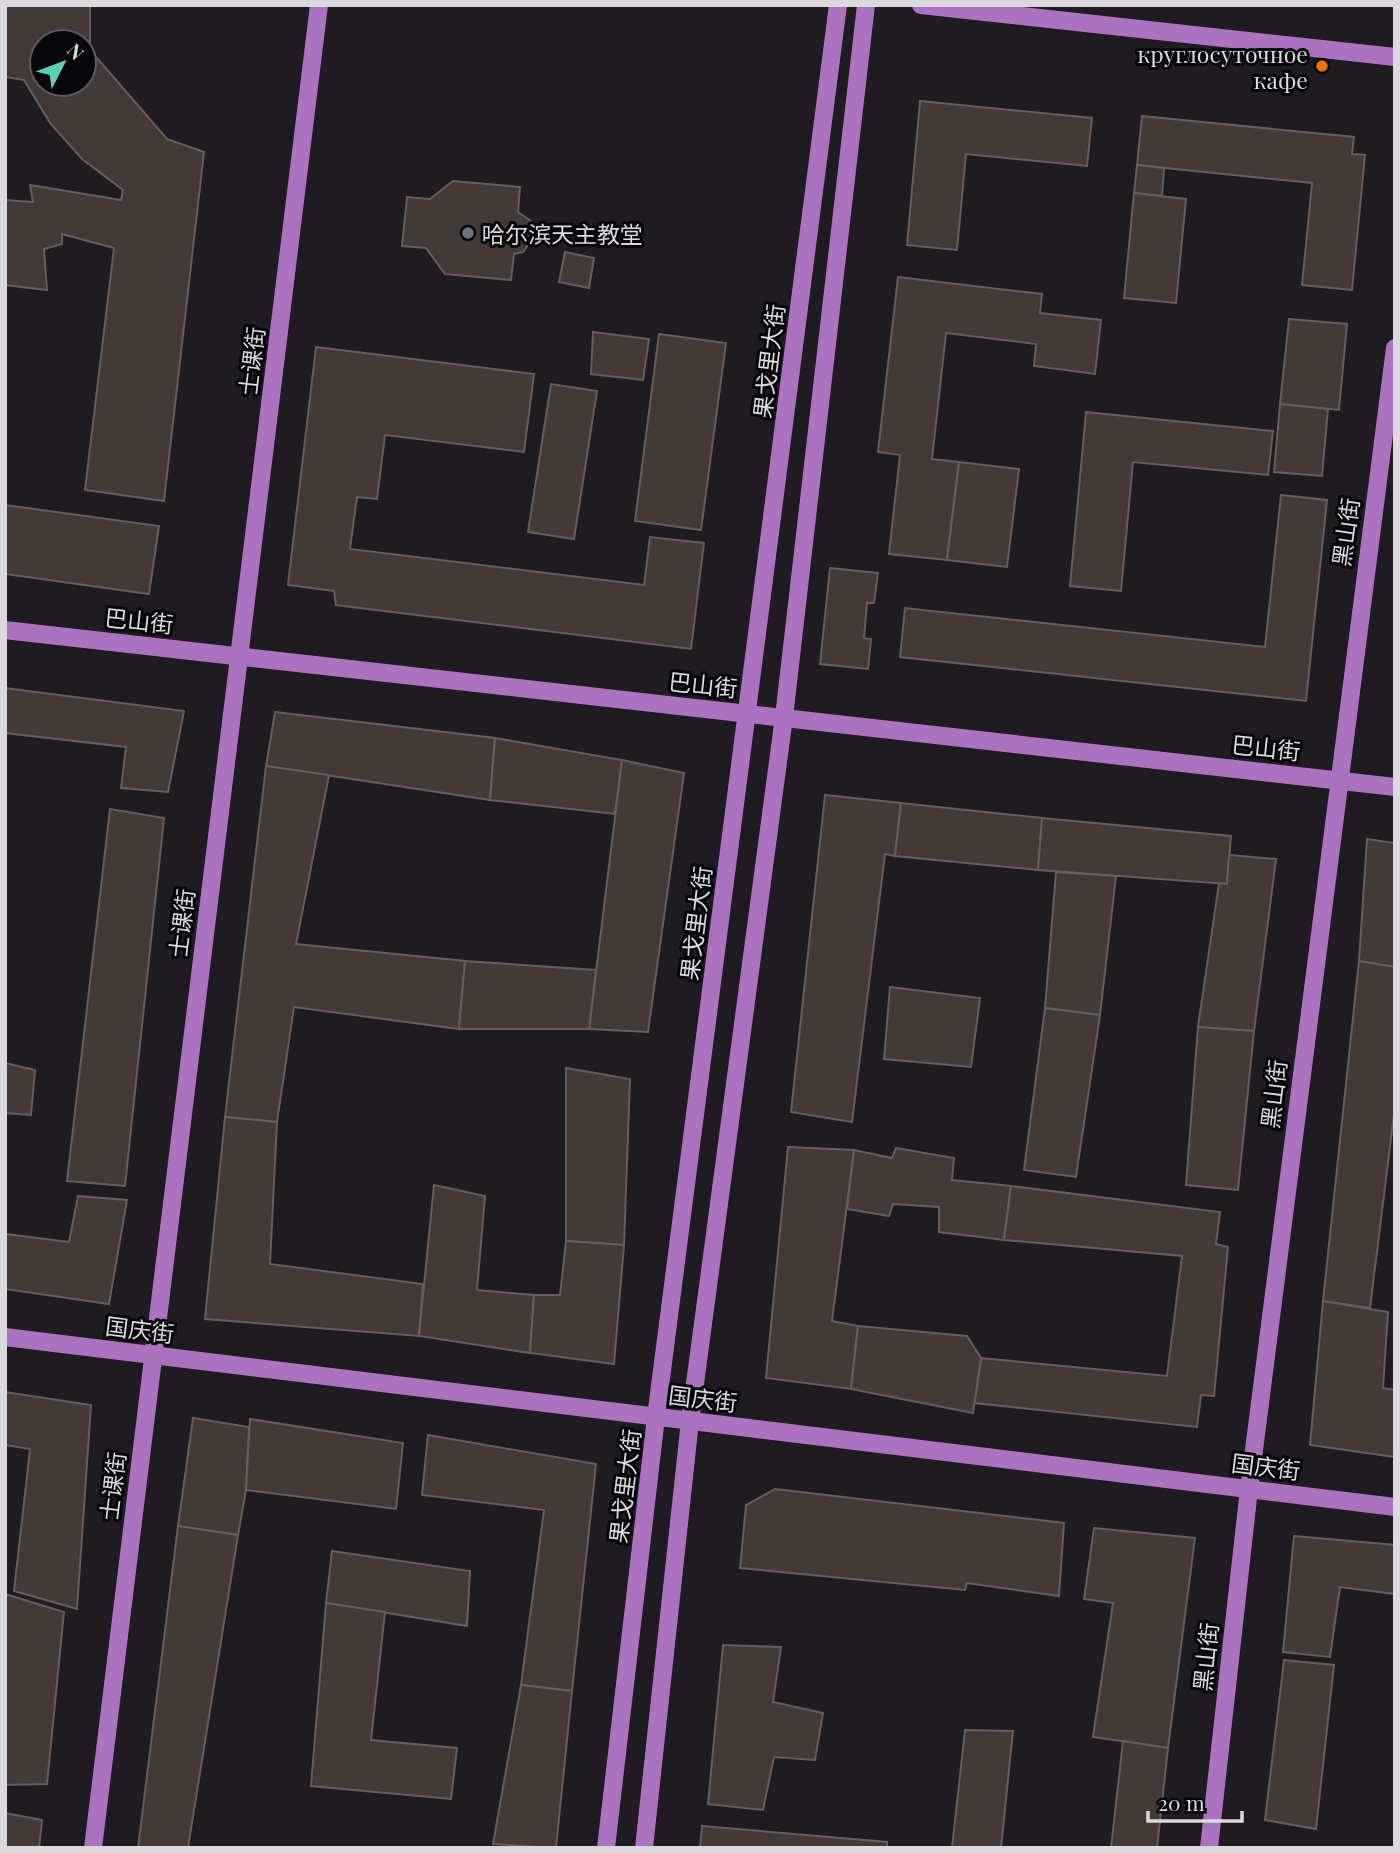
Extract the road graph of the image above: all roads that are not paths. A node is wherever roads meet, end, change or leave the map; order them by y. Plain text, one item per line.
1 (319, 5) edge
2 (838, 5) edge
3 (866, 5) edge
4 (921, 5) edge
5 (1395, 57) edge
6 (1395, 348) edge
7 (5, 630) edge
8 (239, 656) junction
9 (747, 714) junction
10 (784, 718) junction
11 (1337, 780) junction
12 (1395, 787) edge
13 (5, 1337) edge
14 (153, 1355) junction
15 (656, 1417) junction
16 (690, 1421) junction
17 (1249, 1489) junction
18 (1395, 1507) edge
19 (93, 1848) edge
20 (606, 1848) edge
21 (644, 1848) edge
22 (1209, 1848) edge

1 - 8 street, 士课街
2 - 9 street, 果戈里大街
3 - 10 street
4 - 5 street
6 - 11 street, 黑山街
7 - 8 street, 巴山街
8 - 9 street, 巴山街
8 - 14 street, 士课街
9 - 10 street, 巴山街
9 - 15 street, 果戈里大街
10 - 11 street, 巴山街
10 - 16 street
11 - 12 street, 巴山街
11 - 17 street, 黑山街
13 - 14 street, 国庆街
14 - 15 street, 国庆街
14 - 19 street, 士课街
15 - 16 street, 国庆街
15 - 20 street, 果戈里大街
16 - 17 street, 国庆街
16 - 21 street
17 - 18 street, 国庆街
17 - 22 street, 黑山街

